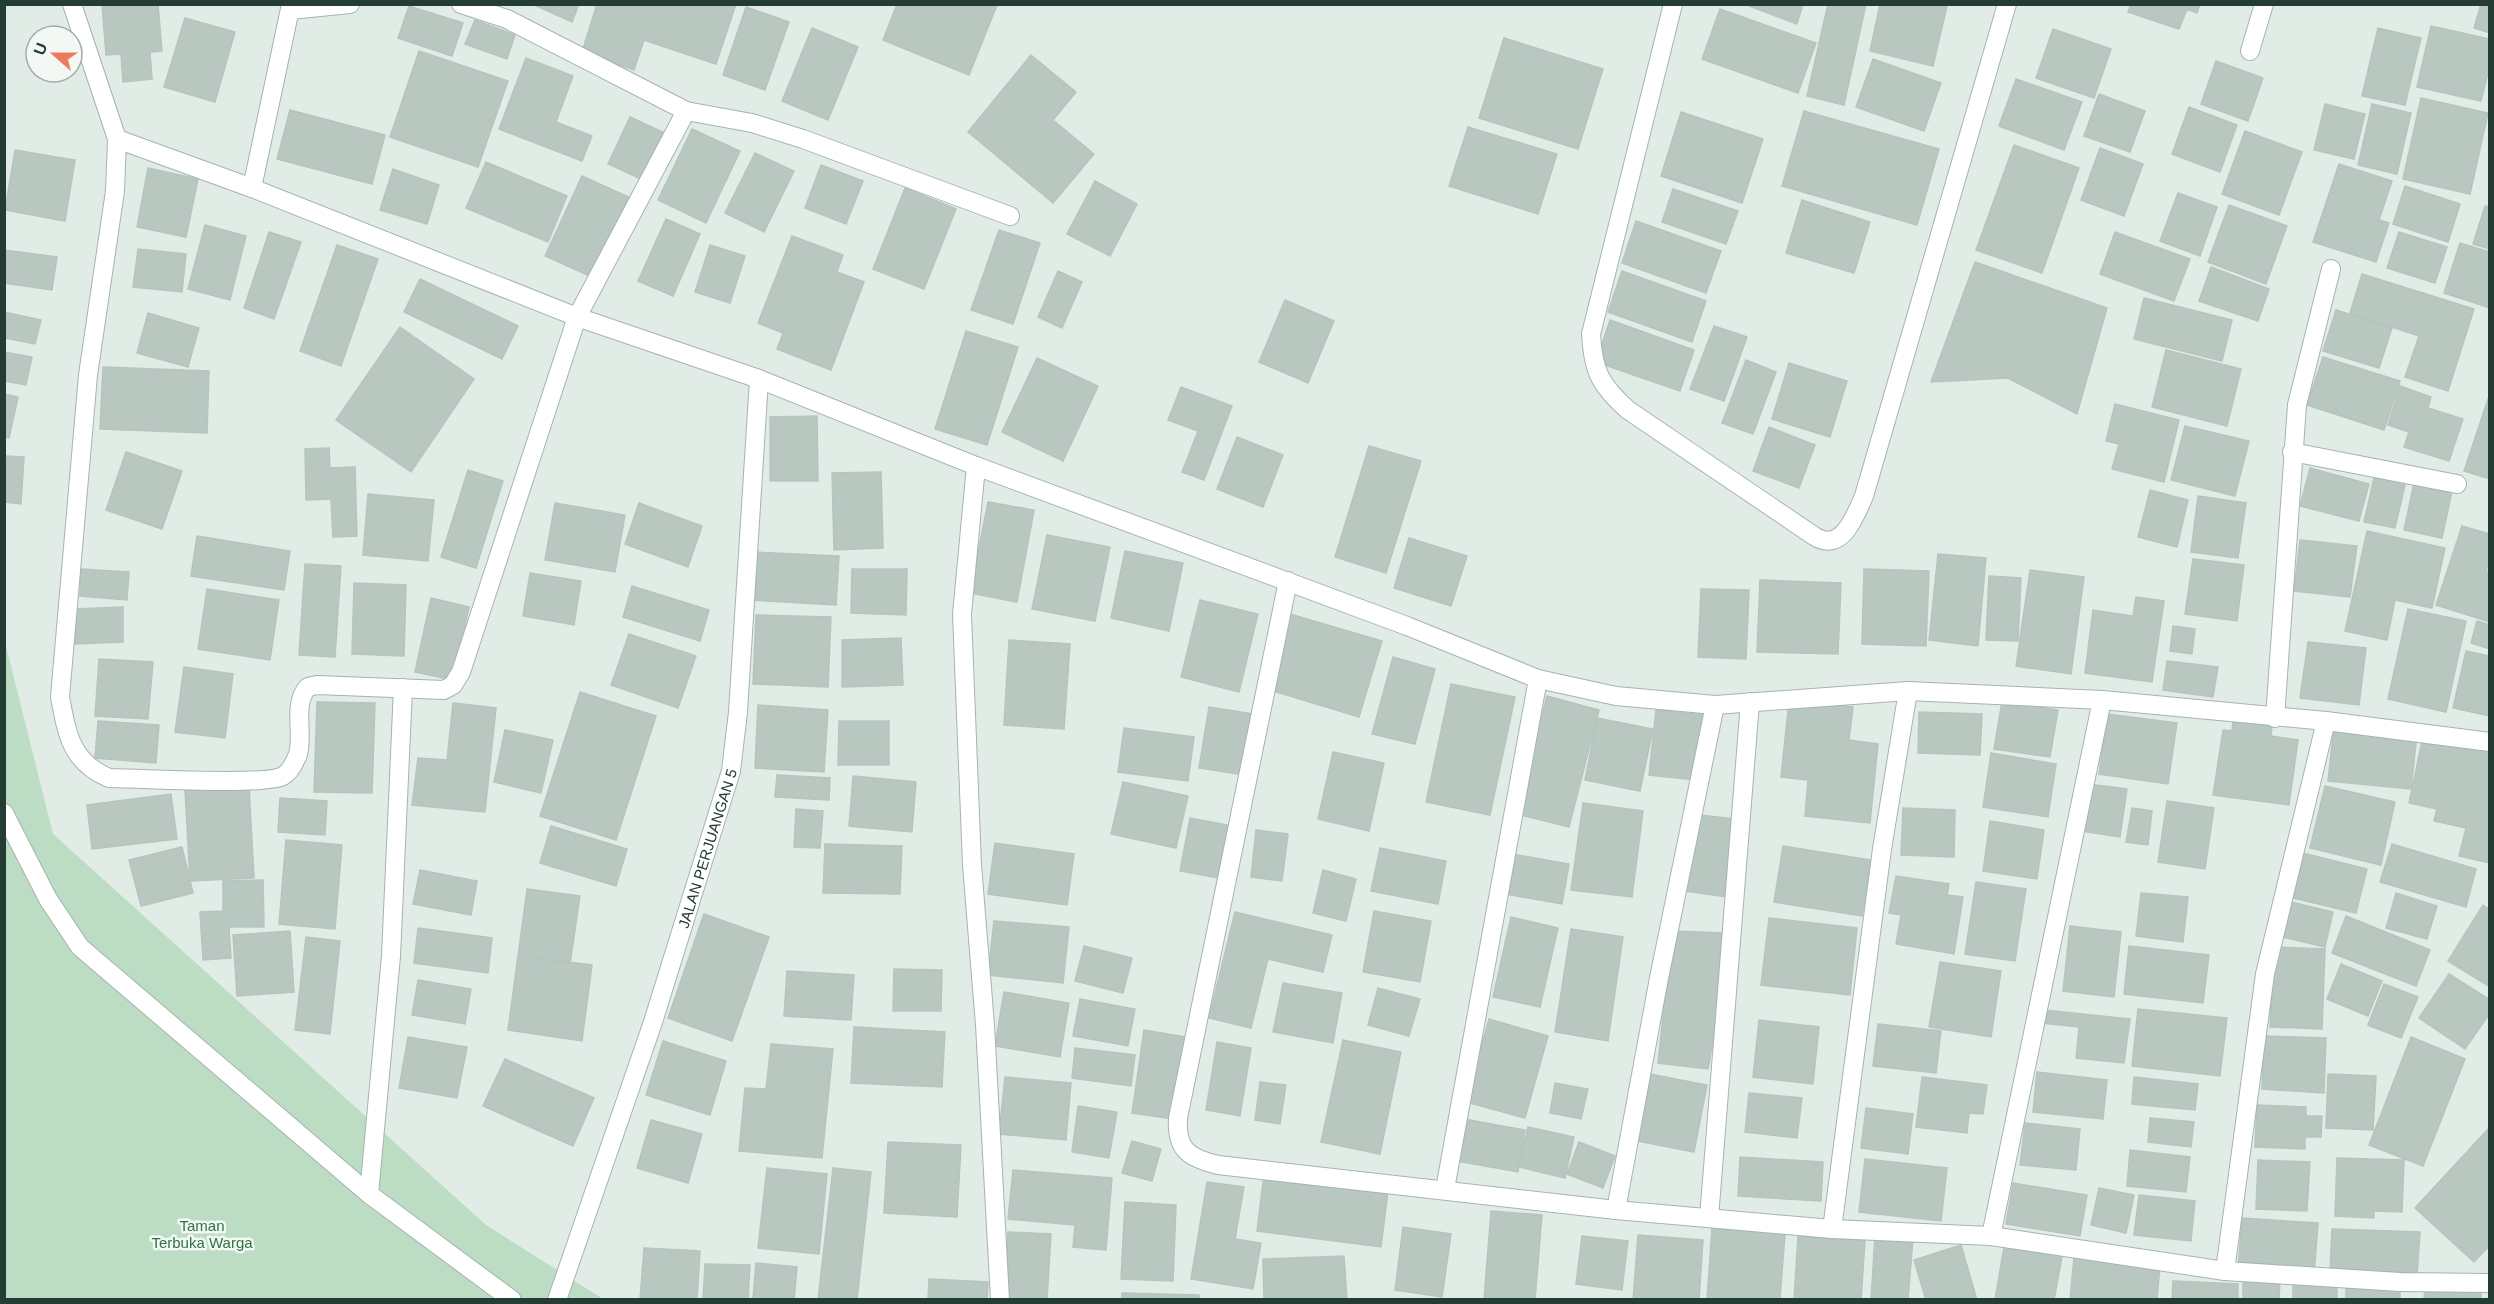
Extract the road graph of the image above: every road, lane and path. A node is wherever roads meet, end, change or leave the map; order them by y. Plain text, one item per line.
1 (72, 4) edge
2 (350, 4) edge
3 (461, 4) edge
4 (1673, 4) edge
5 (2007, 4) edge
6 (2264, 4) edge
7 (290, 8) edge
8 (2250, 51) dead end
9 (686, 111) junction
10 (117, 139) junction
11 (252, 188) junction
12 (1010, 216) dead end
13 (2331, 269) dead end
14 (578, 317) junction
15 (759, 379) junction
16 (2292, 452) junction
17 (976, 466) junction
18 (2457, 484) dead end
19 (1288, 581) junction
20 (1538, 679) junction
21 (404, 688) junction
22 (1908, 691) junction
23 (2102, 700) junction
24 (1750, 702) junction
25 (1715, 705) junction
26 (2275, 718) junction
27 (2326, 721) junction
28 (2490, 742) edge
29 (4, 813) edge
30 (1445, 1189) junction
31 (369, 1194) junction
32 (1616, 1210) junction
33 (1709, 1218) junction
34 (1832, 1229) junction
35 (1991, 1236) junction
36 (2225, 1271) junction
37 (2490, 1283) edge
38 (512, 1299) edge
39 (557, 1299) edge
40 (1000, 1299) edge

1 - 10 street
2 - 7 street
3 - 9 street
4 - 5 street
6 - 8 street
7 - 11 street
9 - 12 street
9 - 14 street
10 - 11 street
10 - 21 street
11 - 14 street
13 - 16 street
14 - 15 street
14 - 21 street
15 - 17 street
15 - 39 street, JALAN PERJUANGAN 5
16 - 18 street
16 - 26 street
17 - 19 street
17 - 40 street
19 - 20 street
19 - 30 street
20 - 25 street
20 - 30 street
21 - 31 street
22 - 23 street
22 - 24 street
22 - 34 street
23 - 26 street
23 - 35 street
24 - 25 street
24 - 33 street
25 - 32 street
26 - 27 street
27 - 28 street
27 - 36 street
29 - 31 street
30 - 32 street
31 - 38 street
32 - 33 street
33 - 34 street
34 - 35 street
35 - 36 street
36 - 37 street

